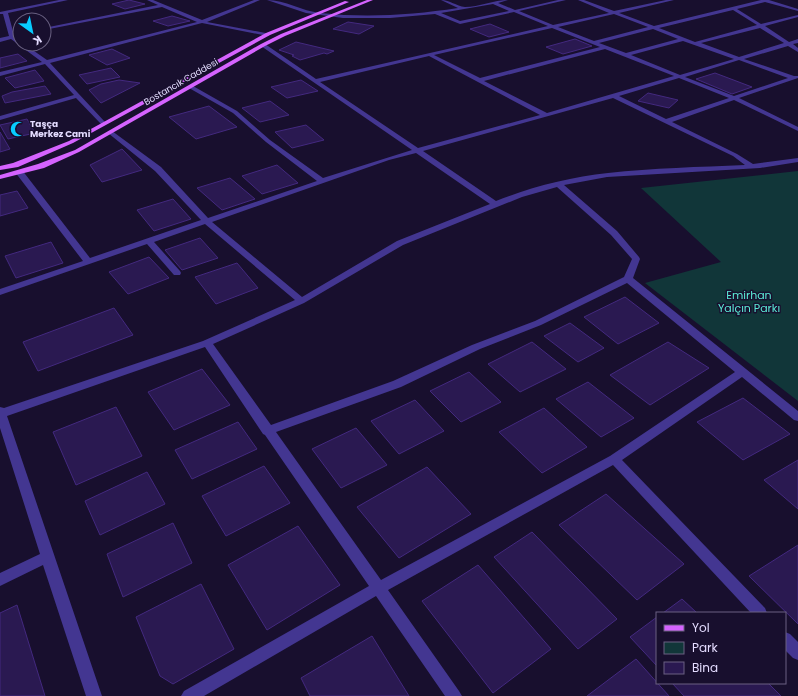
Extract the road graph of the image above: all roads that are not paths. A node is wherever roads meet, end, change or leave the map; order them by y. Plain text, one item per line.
1 (66, 0) edge
2 (149, 0) edge
3 (258, 0) edge
4 (269, 0) edge
5 (353, 0) edge
6 (371, 0) edge
7 (443, 0) edge
8 (506, 0) edge
9 (564, 0) edge
10 (580, 0) edge
11 (672, 0) edge
12 (765, 0) edge
13 (494, 3) junction
14 (161, 6) junction
15 (463, 8) junction
16 (733, 8) junction
17 (798, 10) edge
18 (514, 11) junction
19 (437, 12) junction
20 (2, 13) edge
21 (611, 13) junction
22 (318, 14) junction
23 (334, 15) junction
24 (798, 16) edge
25 (202, 22) junction
26 (554, 26) junction
27 (760, 26) junction
28 (52, 27) edge
29 (651, 27) junction
30 (268, 34) junction
31 (12, 37) joint
32 (683, 39) junction
33 (0, 40) edge
34 (798, 41) edge
35 (595, 42) junction
36 (696, 43) junction
37 (788, 44) junction
38 (263, 45) junction
39 (606, 47) junction
40 (798, 50) edge
41 (32, 52) edge
42 (430, 54) junction
43 (626, 55) junction
44 (738, 58) junction
45 (46, 62) junction
46 (0, 74) edge
47 (679, 76) junction
48 (796, 77) edge
49 (480, 80) junction
50 (315, 81) junction
51 (191, 87) junction
52 (77, 96) junction
53 (614, 96) junction
54 (734, 98) junction
55 (546, 114) junction
56 (0, 118) edge
57 (667, 121) junction
58 (103, 123) junction
59 (798, 129) edge
60 (110, 132) junction
61 (415, 151) junction
62 (798, 160) edge
63 (751, 166) junction
64 (0, 168) edge
65 (19, 172) junction
66 (0, 177) edge
67 (322, 181) junction
68 (558, 184) junction
69 (495, 204) junction
70 (206, 221) junction
71 (149, 241) junction
72 (88, 262) junction
73 (177, 272) dead end
74 (628, 278) junction
75 (0, 292) edge
76 (301, 301) junction
77 (207, 343) junction
78 (742, 372) junction
79 (1, 413) edge
80 (798, 417) edge
81 (267, 431) junction
82 (614, 459) junction
83 (47, 557) junction
84 (0, 580) edge
85 (378, 588) junction
86 (759, 612) edge
87 (786, 640) edge
88 (798, 653) edge
89 (94, 696) edge
90 (189, 696) edge
91 (454, 696) edge

1 - 20 street
2 - 14 street
3 - 25 street
4 - 22 street
5 - 22 main road, Bostancık Caddesi
6 - 23 main road, Bostancık Caddesi
7 - 15 street
8 - 13 street
9 - 18 street
10 - 21 street
11 - 21 street
12 - 16 street
12 - 17 street
13 - 15 street
13 - 18 street
14 - 25 street
14 - 28 street
15 - 19 street
16 - 27 street
16 - 29 street
18 - 19 street
18 - 26 street
19 - 23 street
20 - 31 street
21 - 26 street
21 - 29 street
22 - 23 street
22 - 30 main road, Bostancık Caddesi
23 - 38 main road, Bostancık Caddesi
24 - 27 street
25 - 30 street
25 - 45 street
26 - 35 street
26 - 42 street
27 - 36 street
27 - 37 street
29 - 32 street
29 - 35 street
30 - 58 main road, Bostancık Caddesi
31 - 33 street
32 - 36 street
32 - 43 street
34 - 37 street
35 - 39 street
36 - 44 street
37 - 40 street
37 - 44 street
38 - 50 street
38 - 51 main road, Bostancık Caddesi
39 - 43 street
39 - 49 street
41 - 45 street
42 - 49 street
42 - 50 street
43 - 47 street
44 - 47 street
44 - 48 street
45 - 46 street
45 - 52 street
47 - 53 street
47 - 54 street
48 - 54 street
49 - 55 street
50 - 61 street
51 - 60 main road, Bostancık Caddesi
51 - 67 street
52 - 56 street
52 - 58 street
53 - 55 street
53 - 57 street
54 - 57 street
54 - 59 street
55 - 61 street
57 - 63 street
58 - 64 main road, Bostancık Caddesi
60 - 65 main road, Bostancık Caddesi
60 - 70 street
61 - 67 street
61 - 69 street
62 - 63 street
63 - 68 street
65 - 66 main road, Bostancık Caddesi
65 - 72 street
67 - 70 street
68 - 69 street
68 - 74 street
69 - 76 street
70 - 71 street
70 - 76 street
71 - 72 street
71 - 73 street
72 - 75 street
74 - 78 street
74 - 81 street
76 - 77 street
77 - 79 street
77 - 81 street
78 - 80 street
78 - 82 street
79 - 83 street
81 - 85 street
82 - 85 street
82 - 86 street
83 - 84 street
83 - 89 street
85 - 90 street
85 - 91 street
87 - 88 street

